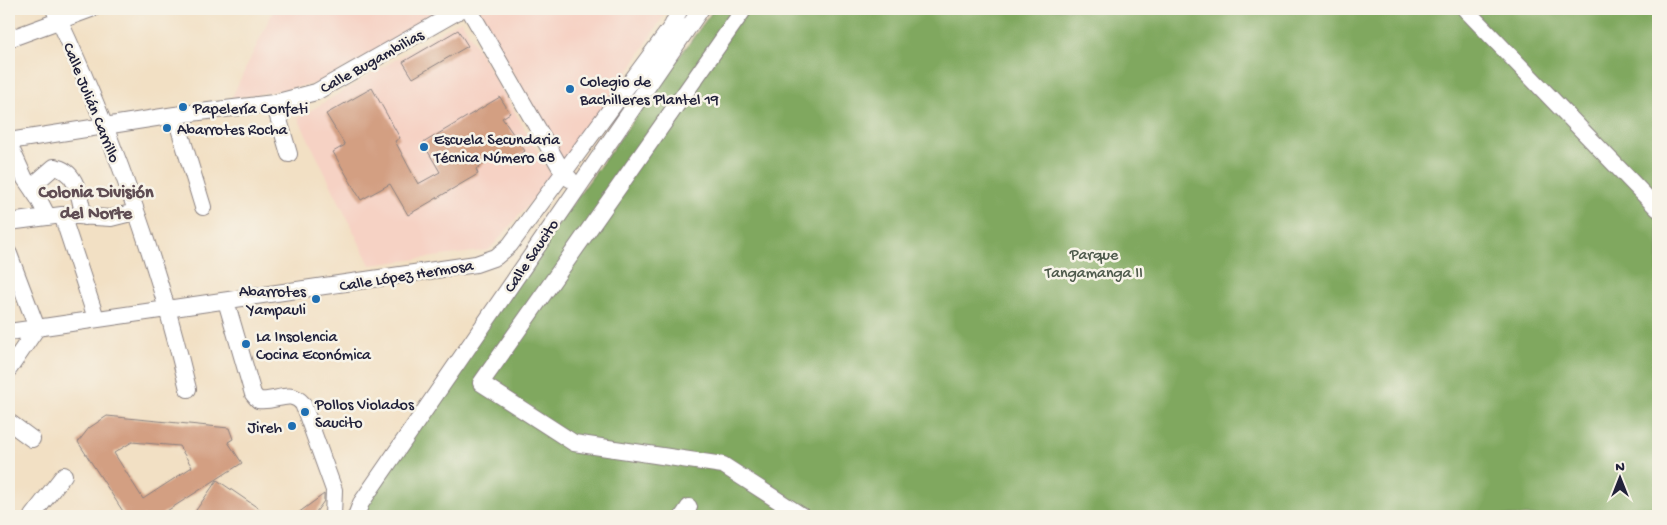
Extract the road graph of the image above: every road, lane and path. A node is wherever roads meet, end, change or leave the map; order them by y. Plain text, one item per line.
1 (91, 9) edge
2 (462, 9) edge
3 (469, 9) edge
4 (680, 9) edge
5 (701, 9) edge
6 (744, 9) edge
7 (1465, 9) edge
8 (57, 15) edge
9 (9, 39) edge
10 (274, 103) junction
11 (175, 115) junction
12 (105, 126) junction
13 (9, 142) edge
14 (289, 154) dead end
15 (564, 174) junction
16 (577, 185) junction
17 (33, 190) junction
18 (203, 208) dead end
19 (1658, 208) edge
20 (135, 212) junction
21 (55, 216) junction
22 (84, 217) junction
23 (9, 222) edge
24 (9, 254) edge
25 (226, 301) junction
26 (169, 309) junction
27 (96, 318) junction
28 (37, 328) junction
29 (9, 332) edge
30 (9, 369) edge
31 (188, 389) dead end
32 (9, 422) edge
33 (32, 439) dead end
34 (64, 475) dead end
35 (358, 510) edge
36 (32, 516) edge
37 (333, 516) edge
38 (339, 516) edge
39 (802, 516) edge

1 - 8 street
2 - 10 street, Calle Bugambilias
3 - 15 street
4 - 15 street, Calle López Hermosa
5 - 16 street, Calle Saucito
6 - 39 street
7 - 19 street
8 - 9 street
8 - 12 street, Calle Julián Carrillo
10 - 11 street, Calle Bugambilias
10 - 14 street
11 - 12 street, Calle Bugambilias
11 - 18 street
12 - 13 street, Calle Bugambilias
12 - 20 street, Calle Julián Carrillo
13 - 17 street
15 - 16 street
15 - 25 street, Calle López Hermosa
16 - 35 street, Calle Saucito
17 - 21 street
17 - 22 street
20 - 22 street
20 - 26 street, Calle Julián Carrillo
21 - 22 street
21 - 23 street
21 - 27 street
24 - 28 street
25 - 26 street, Calle López Hermosa
25 - 37 street
26 - 27 street, Calle López Hermosa
26 - 31 street, Calle Julián Carrillo
27 - 28 street, Calle López Hermosa
28 - 29 street, Calle López Hermosa
28 - 30 street
32 - 33 street
34 - 36 street
35 - 38 street, Calle Saucito

